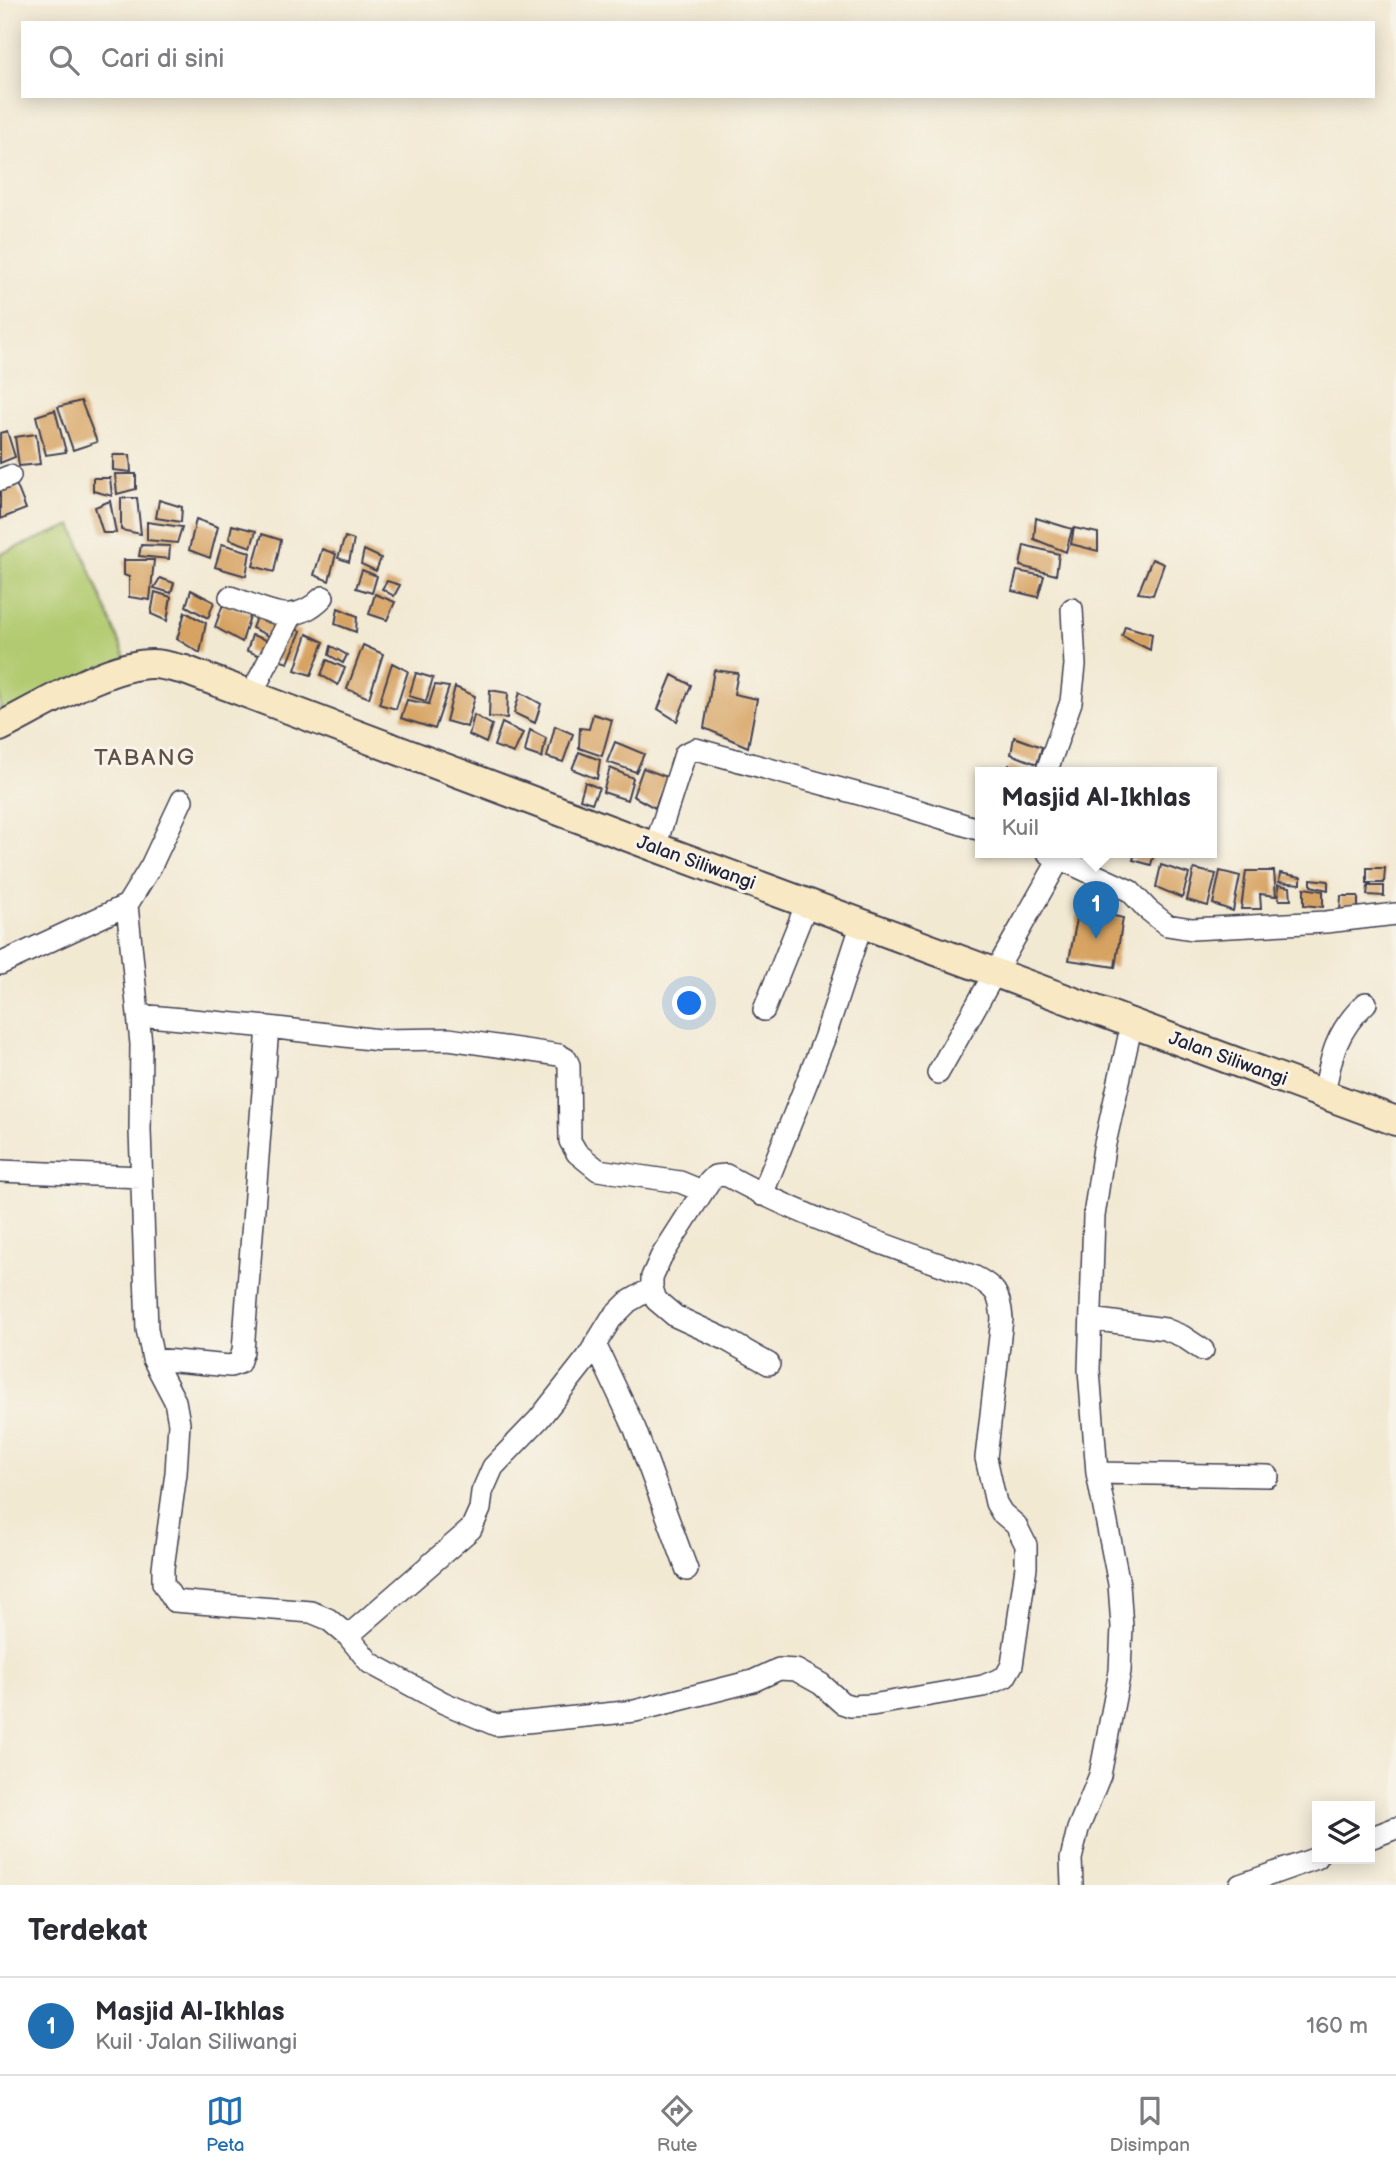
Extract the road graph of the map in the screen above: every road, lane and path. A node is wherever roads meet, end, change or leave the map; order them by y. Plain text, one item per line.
1 (230, 597) dead end
2 (323, 597) dead end
3 (1072, 609) dead end
4 (291, 617) junction
5 (251, 695) junction
6 (0, 727) edge
7 (1048, 767) edge
8 (182, 800) dead end
9 (975, 828) edge
10 (655, 847) junction
11 (1053, 858) edge
12 (1058, 858) edge
13 (807, 903) junction
14 (127, 905) junction
15 (1396, 914) edge
16 (862, 923) junction
17 (0, 964) edge
18 (993, 973) junction
19 (1366, 1003) dead end
20 (764, 1010) dead end
21 (138, 1015) junction
22 (1132, 1023) junction
23 (268, 1027) junction
24 (938, 1073) dead end
25 (1324, 1094) junction
26 (1396, 1121) edge
27 (0, 1171) edge
28 (141, 1177) junction
29 (702, 1191) junction
30 (762, 1195) junction
31 (652, 1289) junction
32 (1091, 1319) junction
33 (595, 1344) junction
34 (1203, 1350) dead end
35 (153, 1359) junction
36 (769, 1364) dead end
37 (1097, 1473) junction
38 (1268, 1476) dead end
39 (687, 1570) dead end
40 (348, 1636) junction
41 (1396, 1828) edge
42 (1375, 1837) edge
43 (1312, 1860) edge
44 (1072, 1885) edge
45 (1240, 1885) edge

1 - 4 street
2 - 4 street
3 - 7 street
4 - 5 street
5 - 6 main road, Jalan Siliwangi
5 - 10 main road, Jalan Siliwangi
8 - 14 street
9 - 10 street
10 - 13 main road, Jalan Siliwangi
11 - 18 street
12 - 15 street
13 - 16 main road, Jalan Siliwangi
13 - 20 street
14 - 17 street
14 - 21 street
16 - 18 main road, Jalan Siliwangi
16 - 30 street
18 - 22 main road, Jalan Siliwangi
18 - 24 street
19 - 25 street
21 - 23 street
21 - 28 street
22 - 25 main road, Jalan Siliwangi
22 - 32 street
23 - 29 street
23 - 35 street
25 - 26 main road, Jalan Siliwangi
27 - 28 street
28 - 35 street
29 - 30 street
29 - 31 street
30 - 40 street
31 - 33 street
31 - 36 street
32 - 34 street
32 - 37 street
33 - 39 street
33 - 40 street
35 - 40 street
37 - 38 street
37 - 44 street
41 - 42 street
43 - 45 street

